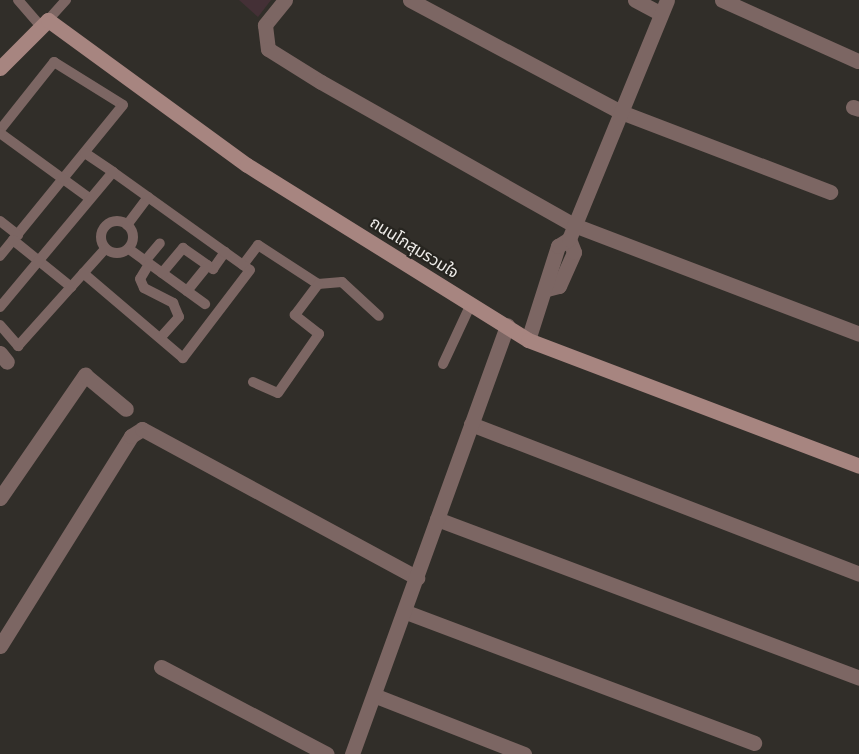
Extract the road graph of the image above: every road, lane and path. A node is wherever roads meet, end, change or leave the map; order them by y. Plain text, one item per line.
1 (18, 0) edge
2 (66, 0) edge
3 (285, 0) edge
4 (410, 0) edge
5 (635, 0) edge
6 (722, 0) edge
7 (663, 6) edge
8 (44, 22) junction
9 (858, 61) edge
10 (0, 68) edge
11 (621, 112) junction
12 (0, 131) edge
13 (85, 153) junction
14 (112, 172) junction
15 (63, 180) junction
16 (830, 192) dead end
17 (89, 198) junction
18 (148, 198) junction
19 (0, 221) edge
20 (127, 225) junction
21 (571, 232) junction
22 (15, 238) junction
23 (160, 243) dead end
24 (105, 249) junction
25 (129, 249) junction
26 (225, 252) junction
27 (0, 256) edge
28 (38, 260) junction
29 (147, 262) junction
30 (208, 265) junction
31 (243, 265) junction
32 (83, 273) junction
33 (162, 273) junction
34 (318, 284) junction
35 (71, 287) junction
36 (187, 291) junction
37 (205, 304) dead end
38 (471, 304) junction
39 (0, 307) edge
40 (379, 316) dead end
41 (0, 325) edge
42 (507, 325) junction
43 (859, 334) edge
44 (160, 338) junction
45 (528, 340) junction
46 (443, 364) dead end
47 (253, 382) dead end
48 (126, 409) dead end
49 (471, 424) junction
50 (859, 466) edge
51 (0, 498) edge
52 (437, 519) junction
53 (859, 574) edge
54 (417, 579) junction
55 (406, 612) junction
56 (0, 646) edge
57 (161, 667) dead end
58 (859, 678) edge
59 (376, 696) junction
60 (754, 743) dead end
61 (327, 754) edge
62 (352, 754) edge
63 (524, 754) edge

1 - 8 lane
2 - 8 lane
3 - 21 street
4 - 11 street
5 - 7 street
6 - 9 street
7 - 11 street
8 - 10 street
8 - 38 street, ถนนโกสุมรวมใจ
11 - 16 street
11 - 21 street
12 - 13 lane
12 - 15 lane
13 - 14 lane
13 - 15 lane
14 - 17 lane
14 - 18 lane
15 - 17 lane
15 - 22 lane
17 - 28 lane
18 - 20 lane
18 - 26 lane
19 - 22 lane
20 - 24 lane
20 - 25 lane
21 - 43 street
21 - 45 street
22 - 27 lane
22 - 28 lane
23 - 29 lane
24 - 25 lane
24 - 32 lane
25 - 29 lane
26 - 30 lane
26 - 31 lane
28 - 35 lane
28 - 39 lane
29 - 33 lane
29 - 44 lane
30 - 33 lane
30 - 36 lane
31 - 34 lane
31 - 44 lane
32 - 35 lane
32 - 44 lane
33 - 36 lane
34 - 40 lane
34 - 47 lane
35 - 41 lane
36 - 37 lane
38 - 42 street, ถนนโกสุมรวมใจ
38 - 46 lane
42 - 45 street, ถนนโกสุมรวมใจ
42 - 49 street
45 - 50 street, ถนนโกสุมรวมใจ
48 - 51 street
49 - 52 street
49 - 53 street
52 - 54 street
52 - 58 street
54 - 55 street
54 - 56 street
55 - 59 street
55 - 60 street
57 - 61 street
59 - 62 street
59 - 63 street

